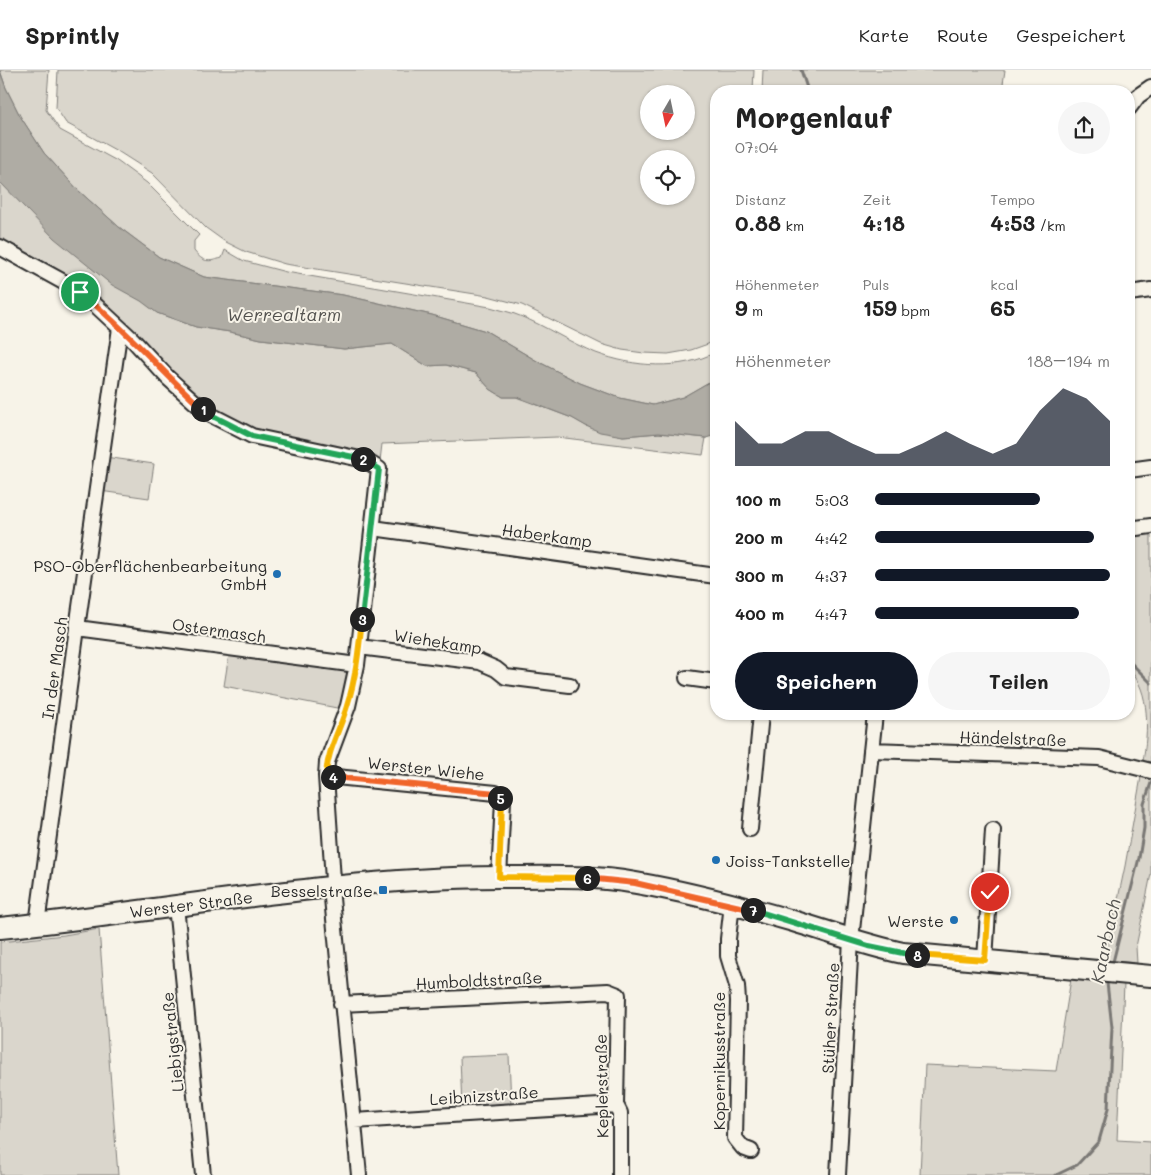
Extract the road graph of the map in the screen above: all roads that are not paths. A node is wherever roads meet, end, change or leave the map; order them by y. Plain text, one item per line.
1 (1151, 87) edge
2 (1135, 100) edge
3 (0, 247) edge
4 (1151, 290) edge
5 (1135, 291) edge
6 (120, 328) junction
7 (1151, 467) edge
8 (1135, 469) edge
9 (1151, 526) edge
10 (373, 528) junction
11 (1135, 528) edge
12 (710, 575) edge
13 (77, 628) junction
14 (359, 647) junction
15 (357, 666) junction
16 (687, 678) dead end
17 (710, 681) edge
18 (570, 685) dead end
19 (760, 720) edge
20 (874, 720) edge
21 (871, 750) junction
22 (1146, 770) edge
23 (326, 776) junction
24 (750, 829) dead end
25 (993, 830) dead end
26 (499, 877) junction
27 (331, 888) junction
28 (732, 904) junction
29 (176, 906) junction
30 (37, 924) junction
31 (0, 928) edge
32 (851, 940) junction
33 (985, 960) junction
34 (1151, 976) edge
35 (618, 995) joint
36 (341, 1004) junction
37 (616, 1105) junction
38 (354, 1121) junction
39 (751, 1151) dead end
40 (203, 1175) edge
41 (359, 1175) edge
42 (620, 1175) edge
43 (838, 1175) edge

1 - 2 street
3 - 6 street
4 - 5 street
6 - 10 street
6 - 13 street, In der Masch
7 - 8 street
9 - 11 street
10 - 12 street, Haberkamp
10 - 14 street
13 - 15 street, Ostermasch
13 - 30 street, In der Masch
14 - 15 street
14 - 18 street, Wiehekamp
15 - 23 street
16 - 17 street
19 - 24 street
20 - 21 street, Stüher Straße
21 - 22 street, Händelstraße
21 - 32 street, Stüher Straße
23 - 26 street, Werster Wiehe
23 - 27 street
25 - 33 street
26 - 27 main road, Werster Straße
26 - 28 main road, Werster Straße
27 - 29 main road, Werster Straße
27 - 36 street
28 - 32 main road, Werster Straße
28 - 39 street, Kopernikusstraße
29 - 30 main road, Werster Straße
29 - 40 street, Liebigstraße
30 - 31 main road, Werster Straße
32 - 33 main road, Werster Straße
32 - 43 street, Stüher Straße
33 - 34 main road, Werster Straße
35 - 36 street, Humboldtstraße
35 - 37 street, Keplerstraße
36 - 38 street
37 - 38 street, Leibnizstraße
37 - 42 street, Keplerstraße
38 - 41 street

